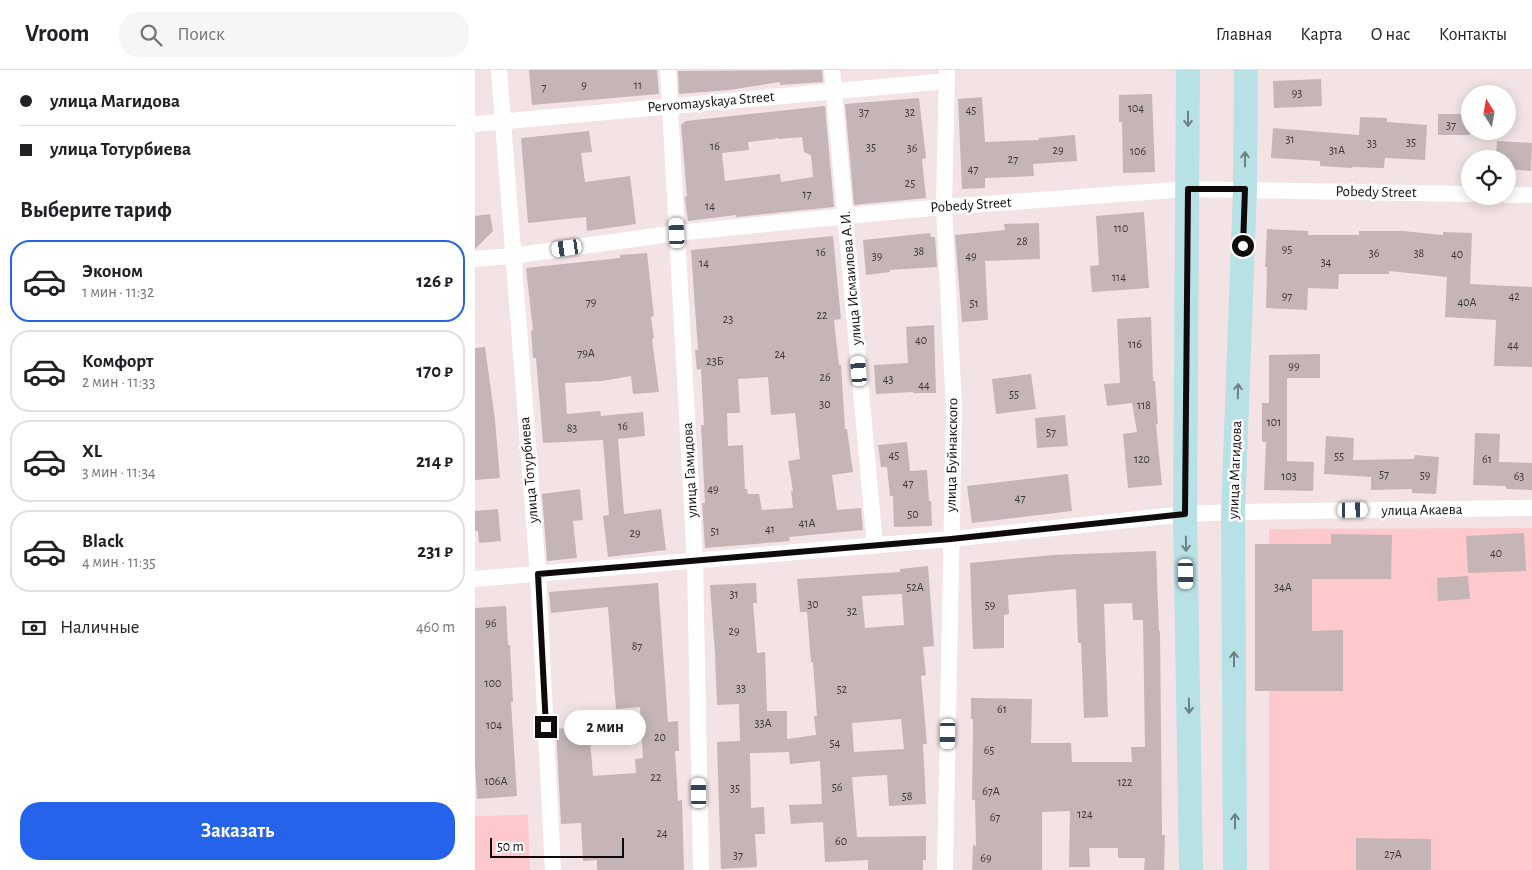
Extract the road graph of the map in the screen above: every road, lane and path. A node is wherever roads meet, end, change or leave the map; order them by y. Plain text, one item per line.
1 (499, 70) edge
2 (668, 70) edge
3 (832, 70) edge
4 (1188, 70) edge
5 (1246, 70) edge
6 (947, 76) edge
7 (834, 91) junction
8 (671, 106) junction
9 (503, 121) junction
10 (475, 124) edge
11 (1188, 189) junction
12 (1245, 189) junction
13 (1461, 194) edge
14 (1516, 195) edge
15 (1532, 195) edge
16 (944, 207) junction
17 (846, 216) junction
18 (677, 233) junction
19 (512, 256) junction
20 (475, 259) edge
21 (1532, 508) edge
22 (1233, 512) junction
23 (1185, 514) junction
24 (951, 539) junction
25 (875, 546) junction
26 (695, 562) junction
27 (538, 574) junction
28 (475, 580) edge
29 (553, 870) edge
30 (701, 870) edge
31 (945, 870) edge
32 (1191, 870) edge
33 (1235, 870) edge

1 - 9 street, улица Тотурбиева
2 - 8 street, улица Гамидова
3 - 7 street, улица Исмаилова А.И.
4 -> 11 main road
12 -> 5 main road, улица Магидова
6 - 7 street, Pervomayskaya Street
6 - 16 street, улица Буйнакского
7 - 8 street, Pervomayskaya Street
7 - 17 street, улица Исмаилова А.И.
8 - 9 street, Pervomayskaya Street
8 - 18 street, улица Гамидова
9 - 10 street, Pervomayskaya Street
9 - 19 street, улица Тотурбиева
11 - 12 street, Pobedy Street
11 - 16 street, Pobedy Street
11 - 23 main road
12 - 13 street, Pobedy Street
22 -> 12 main road, улица Магидова
14 - 15 street
16 - 17 street, Pobedy Street
16 - 24 street, улица Буйнакского
17 - 18 street, Pobedy Street
17 - 25 street, улица Исмаилова А.И.
18 - 19 street, Pobedy Street
18 - 26 street, улица Гамидова
19 - 20 street, Pobedy Street
19 - 27 street, улица Тотурбиева
21 - 22 street, улица Акаева
22 - 23 street, улица Акаева
33 -> 22 main road, улица Магидова
23 - 24 street, улица Акаева
23 -> 32 main road
24 - 25 street, улица Акаева
24 - 31 street, улица Буйнакского
25 - 26 street, улица Акаева
26 - 27 street, улица Акаева
26 - 30 street, улица Гамидова
27 - 28 street, улица Акаева
27 - 29 street, улица Тотурбиева

